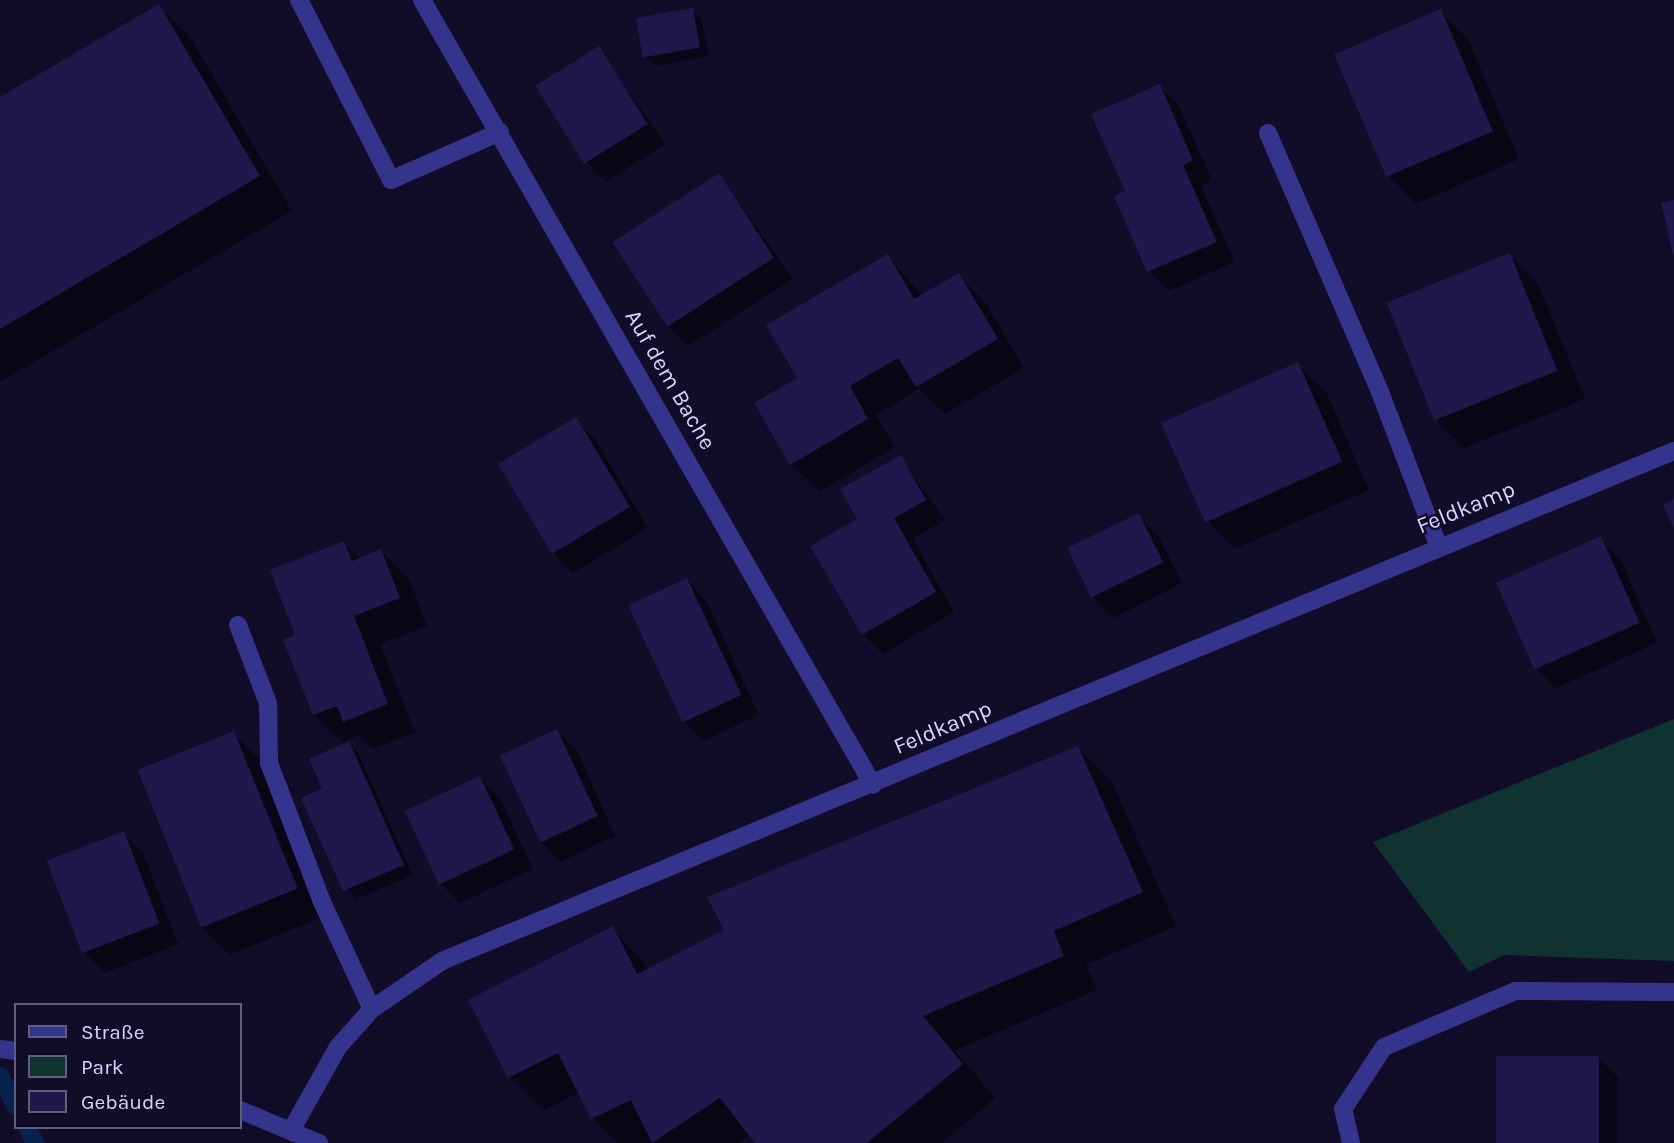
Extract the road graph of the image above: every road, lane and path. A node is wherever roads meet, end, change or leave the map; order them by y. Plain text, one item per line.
1 (299, 0) edge
2 (422, 0) edge
3 (500, 132) junction
4 (1268, 133) dead end
5 (1674, 451) edge
6 (1438, 545) junction
7 (238, 625) dead end
8 (873, 785) junction
9 (1674, 992) edge
10 (372, 1009) junction
11 (242, 1111) edge
12 (292, 1129) junction
13 (319, 1143) edge
14 (1351, 1143) edge

1 - 3 street
2 - 3 street, Auf dem Bache
3 - 8 street, Auf dem Bache
4 - 6 street
5 - 6 street, Feldkamp
6 - 8 street, Feldkamp
7 - 10 street
8 - 10 street, Feldkamp
9 - 14 street
10 - 12 street, Feldkamp
11 - 12 street
12 - 13 street

